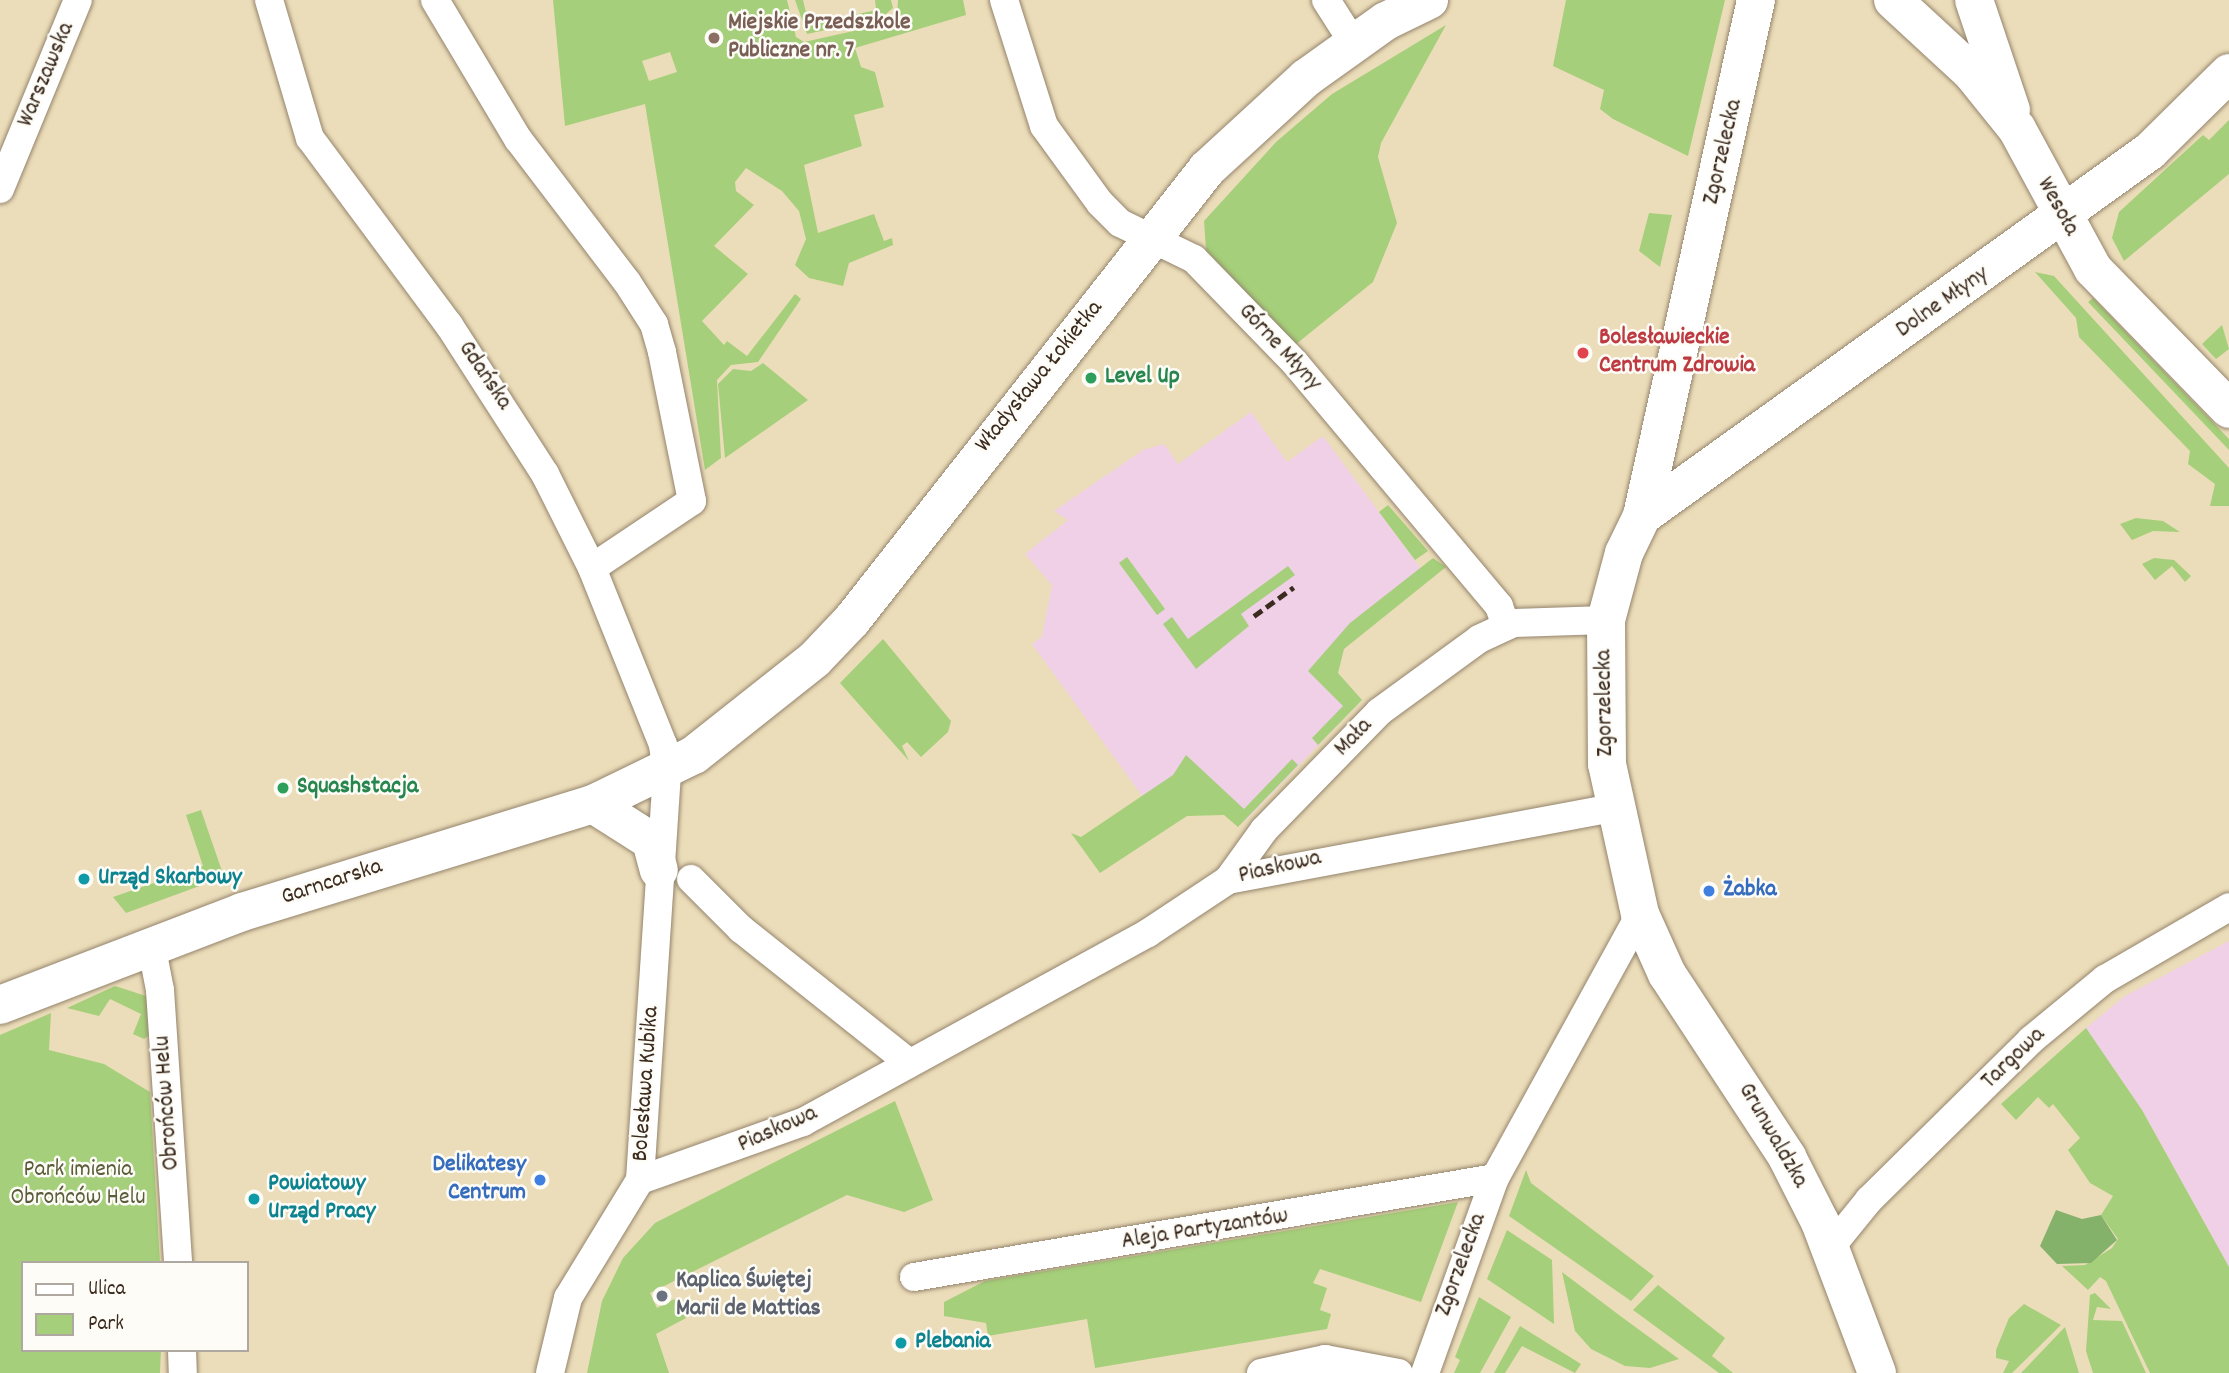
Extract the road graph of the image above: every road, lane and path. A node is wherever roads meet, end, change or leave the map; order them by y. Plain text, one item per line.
1 (78, 0) edge
2 (269, 0) edge
3 (435, 0) edge
4 (1004, 0) edge
5 (1326, 0) edge
6 (1429, 0) edge
7 (1756, 0) edge
8 (1893, 0) edge
9 (1974, 0) edge
10 (1354, 44) junction
11 (2229, 73) edge
12 (2017, 129) junction
13 (0, 189) edge
14 (2060, 216) junction
15 (1148, 238) junction
16 (2229, 409) edge
17 (1642, 516) junction
18 (592, 568) junction
19 (1606, 620) junction
20 (1506, 626) junction
21 (667, 773) junction
22 (593, 804) junction
23 (1612, 808) junction
24 (676, 875) junction
25 (1228, 880) junction
26 (2229, 907) edge
27 (1640, 914) junction
28 (151, 944) junction
29 (0, 1005) edge
30 (907, 1061) junction
31 (1495, 1178) junction
32 (640, 1180) junction
33 (1830, 1248) junction
34 (178, 1261) edge
35 (914, 1277) dead end
36 (182, 1352) edge
37 (183, 1373) edge
38 (550, 1373) edge
39 (1261, 1373) edge
40 (1399, 1373) edge
41 (1425, 1373) edge
42 (1877, 1373) edge

1 - 13 street, Warszawska
2 - 18 street, Gdańska
3 - 18 street
4 - 15 street, Górne Młyny
5 - 10 street
6 - 10 street, Władysława Łokietka
7 - 17 street, Zgorzelecka
8 - 12 street, Wesoła
9 - 12 street
10 - 15 street, Władysława Łokietka
11 - 14 street, Dolne Młyny
12 - 14 street, Wesoła
14 - 16 street, Wesoła
14 - 17 street, Dolne Młyny
15 - 20 street, Górne Młyny
15 - 21 street, Władysława Łokietka
17 - 19 street, Zgorzelecka
18 - 21 street, Gdańska
19 - 20 street
19 - 23 street, Zgorzelecka
20 - 25 street, Mała
21 - 22 street, Garncarska
21 - 24 street, Bolesława Kubika
22 - 24 street
22 - 28 street, Garncarska
23 - 25 street, Piaskowa
23 - 27 street, Zgorzelecka
24 - 30 street
24 - 32 street, Bolesława Kubika
25 - 30 street, Piaskowa
26 - 33 street, Targowa
27 - 31 street, Zgorzelecka
27 - 33 street, Grunwaldzka
28 - 29 street, Garncarska
28 - 34 street, Obrońców Helu
30 - 32 street, Piaskowa
31 - 35 street, Aleja Partyzantów
31 - 41 street, Zgorzelecka
32 - 38 street, Bolesława Kubika
33 - 42 street, Grunwaldzka
36 - 37 street
39 - 40 street

